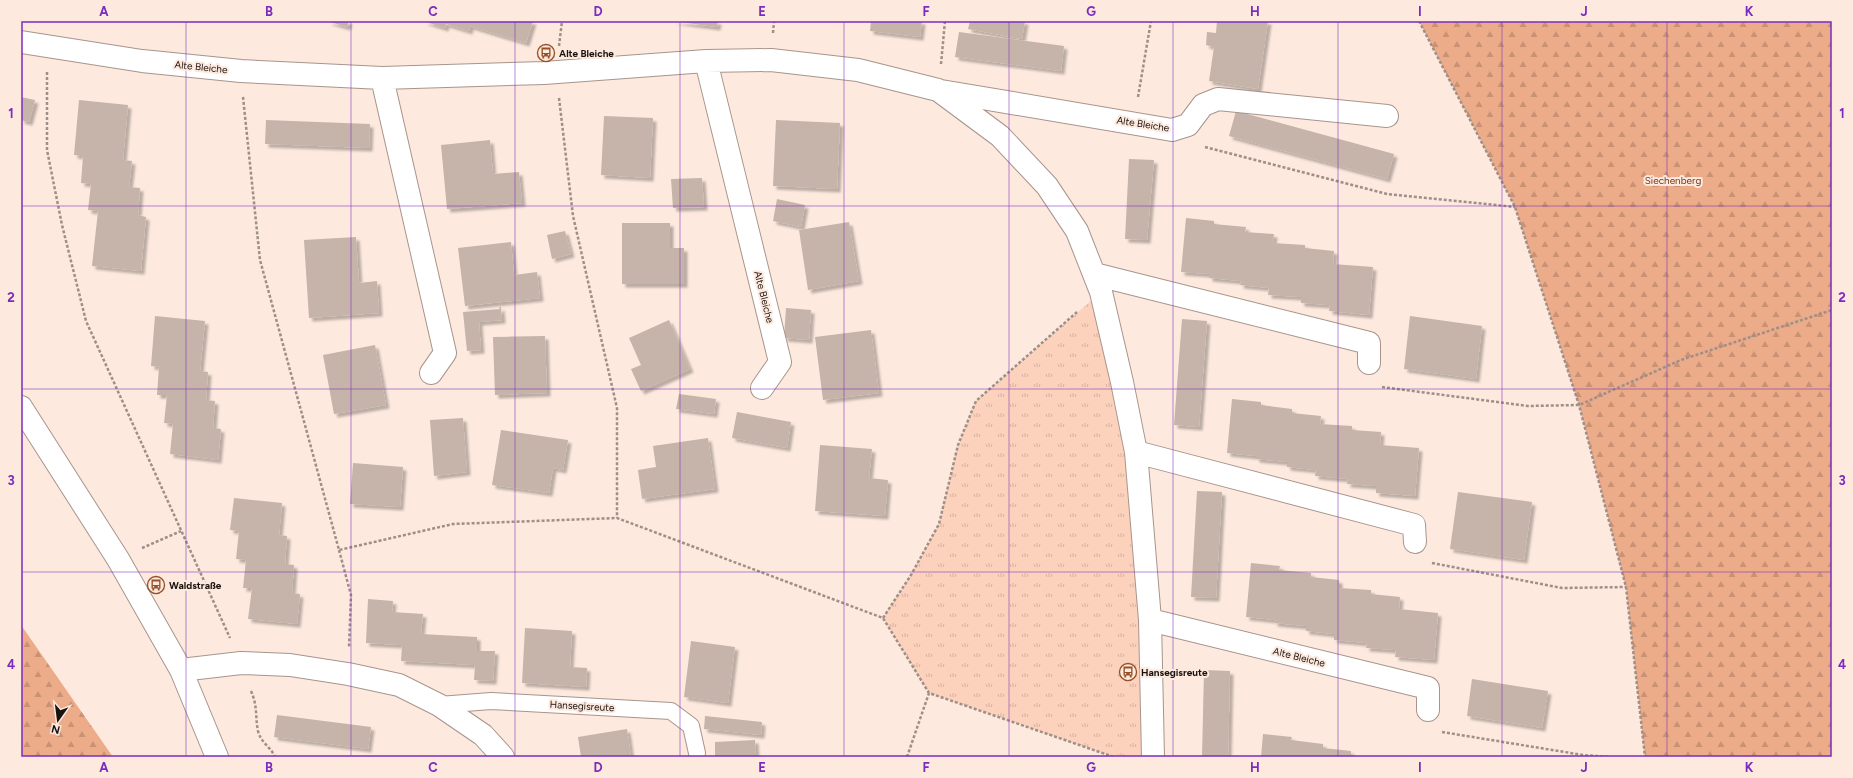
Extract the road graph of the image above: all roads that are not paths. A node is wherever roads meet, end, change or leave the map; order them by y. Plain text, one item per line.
1 (21, 42) edge
2 (706, 61) junction
3 (382, 78) junction
4 (938, 90) junction
5 (1388, 116) dead end
6 (1098, 283) junction
7 (1369, 363) road end
8 (431, 374) dead end
9 (762, 388) dead end
10 (21, 407) edge
11 (1136, 452) junction
12 (1415, 542) road end
13 (1150, 620) junction
14 (181, 670) junction
15 (439, 705) junction
16 (1428, 710) road end
17 (697, 753) dead end
18 (217, 757) edge
19 (503, 757) edge
20 (1154, 757) edge

1 - 3 street, Alte Bleiche
2 - 3 street, Alte Bleiche
2 - 4 street, Alte Bleiche
2 - 9 street, Alte Bleiche
3 - 8 street
4 - 5 street, Alte Bleiche
4 - 6 street, Alte Bleiche
6 - 7 street
6 - 11 street, Alte Bleiche
10 - 14 street
11 - 12 street
11 - 13 street, Alte Bleiche
13 - 16 street, Alte Bleiche
13 - 20 street, Alte Bleiche
14 - 15 street
14 - 18 street
15 - 17 lane, Hansegisreute
15 - 19 street

